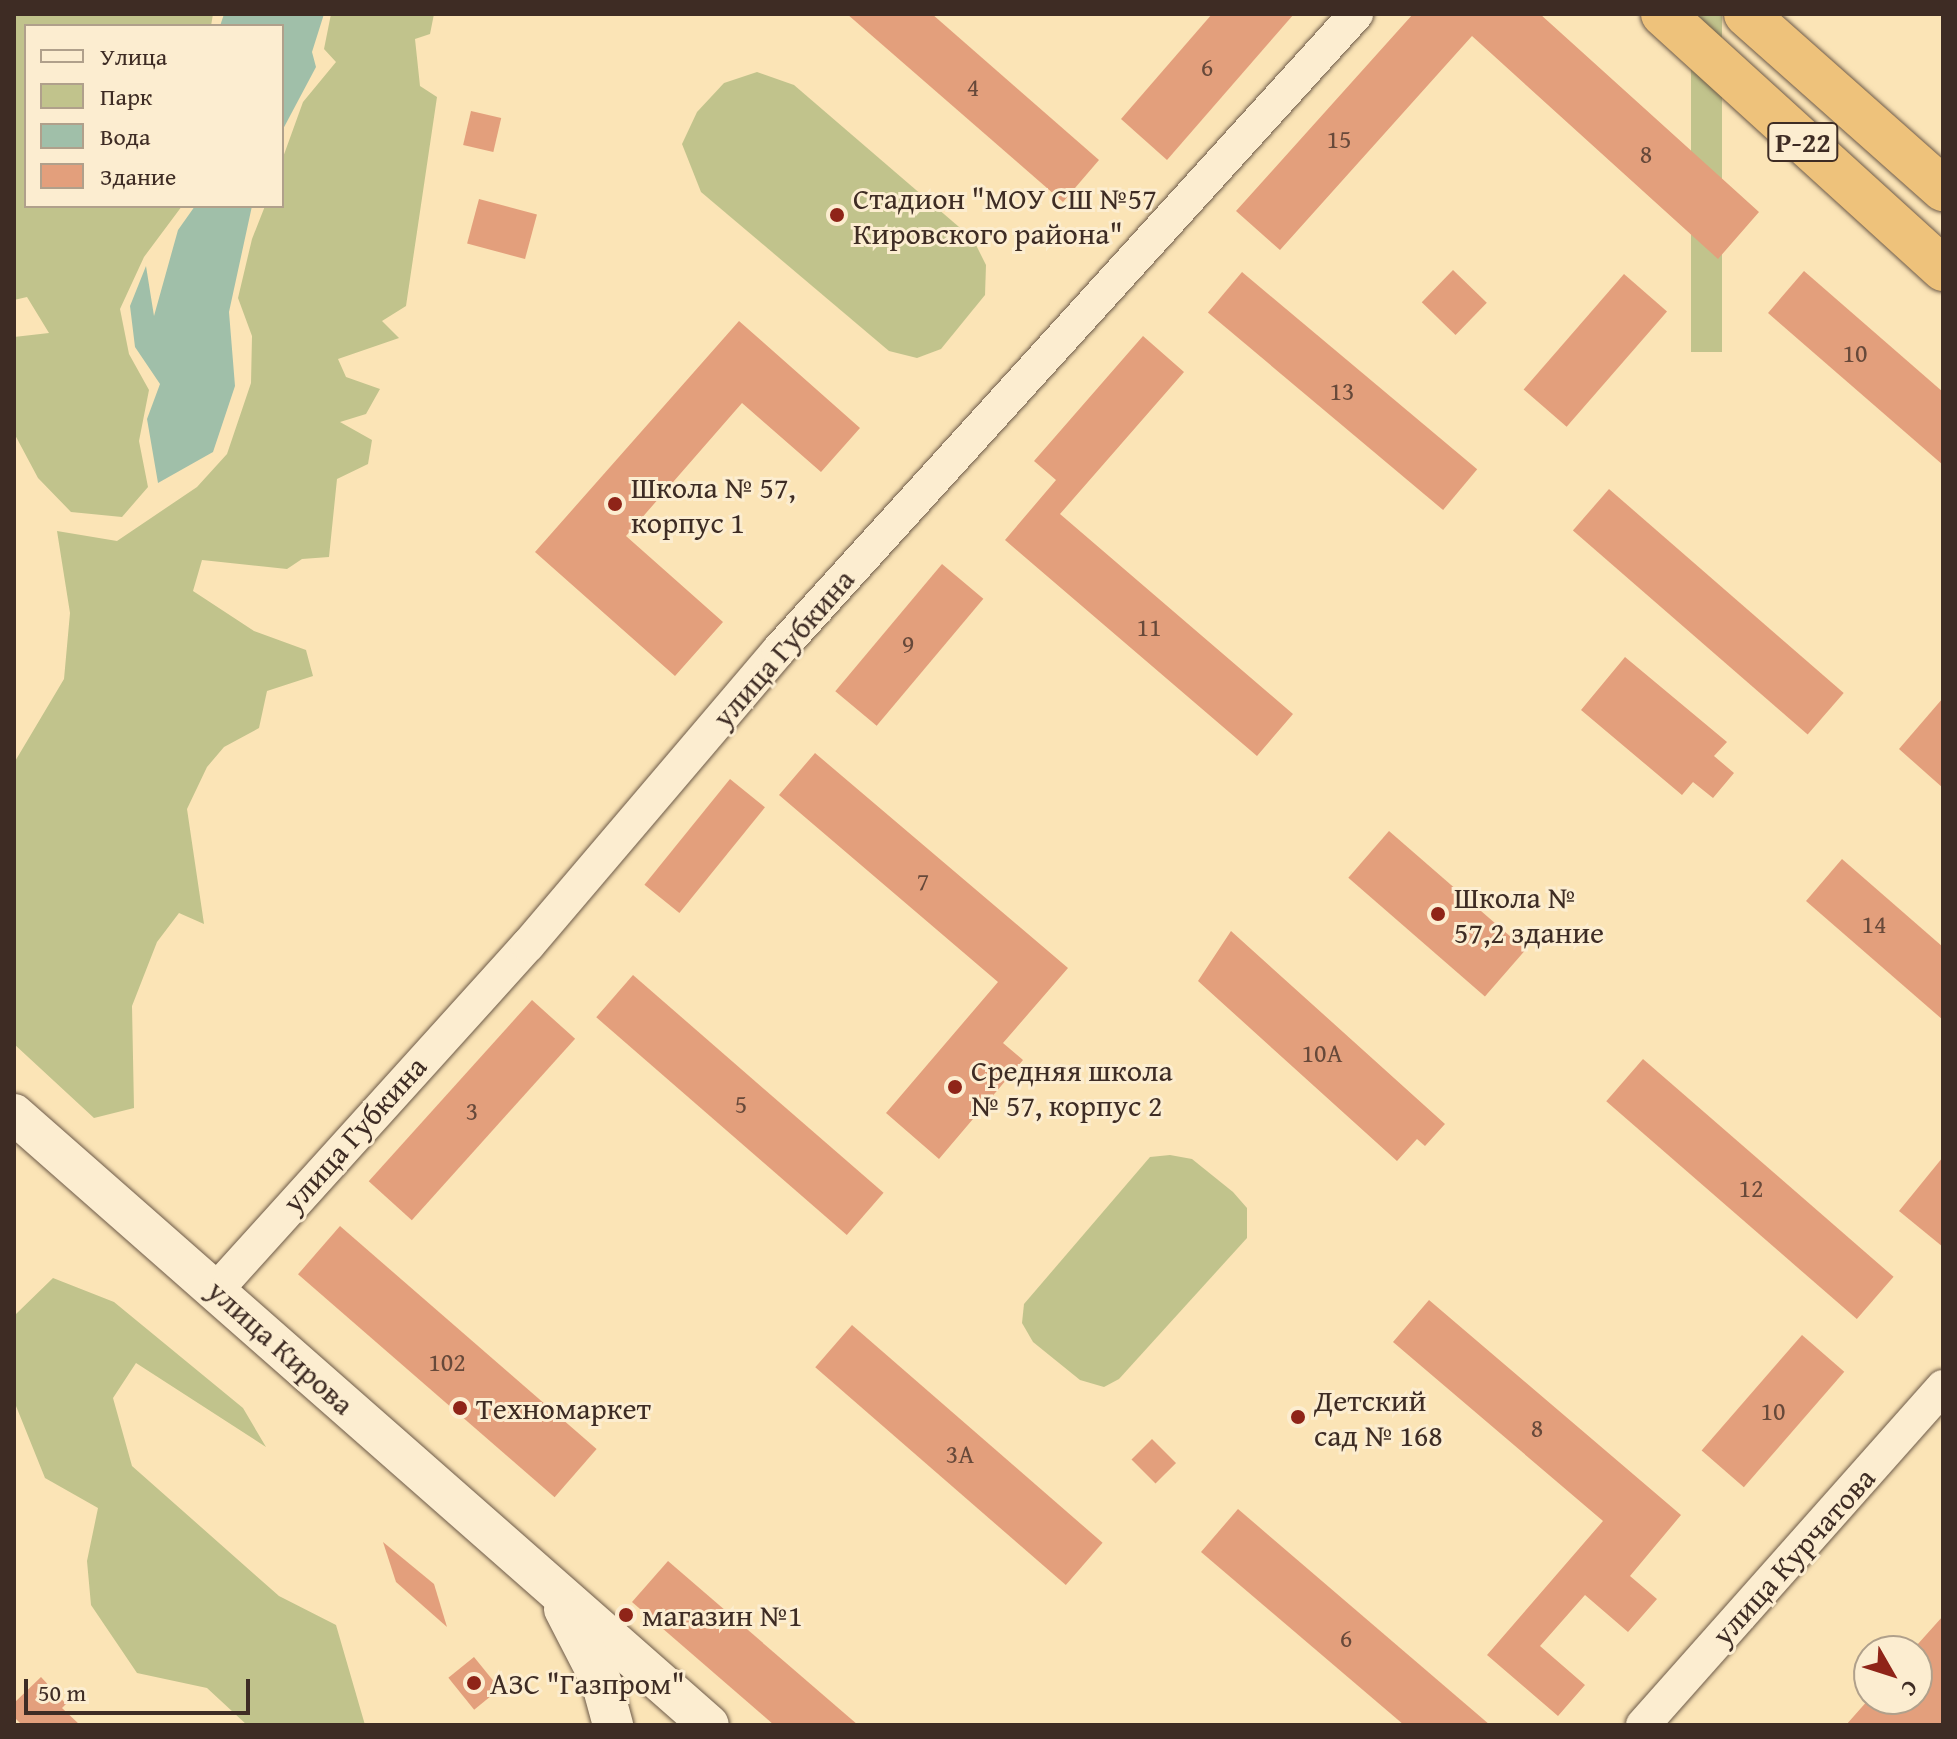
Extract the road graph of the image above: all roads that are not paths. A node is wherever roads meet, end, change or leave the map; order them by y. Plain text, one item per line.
1 (1356, 14) edge
2 (1663, 14) edge
3 (1746, 14) edge
4 (1943, 189) edge
5 (1943, 269) edge
6 (14, 1114) edge
7 (217, 1289) junction
8 (1943, 1387) edge
9 (548, 1581) junction
10 (613, 1725) edge
11 (709, 1725) edge
12 (1643, 1725) edge

1 - 7 street, улица Губкина
2 - 5 highway, Р-22
3 - 4 highway, Р-22
6 - 7 main road, улица Кирова
7 - 9 main road, улица Кирова
8 - 12 street, улица Курчатова
9 - 10 main road, улица Кирова
9 - 11 main road, улица Кирова

